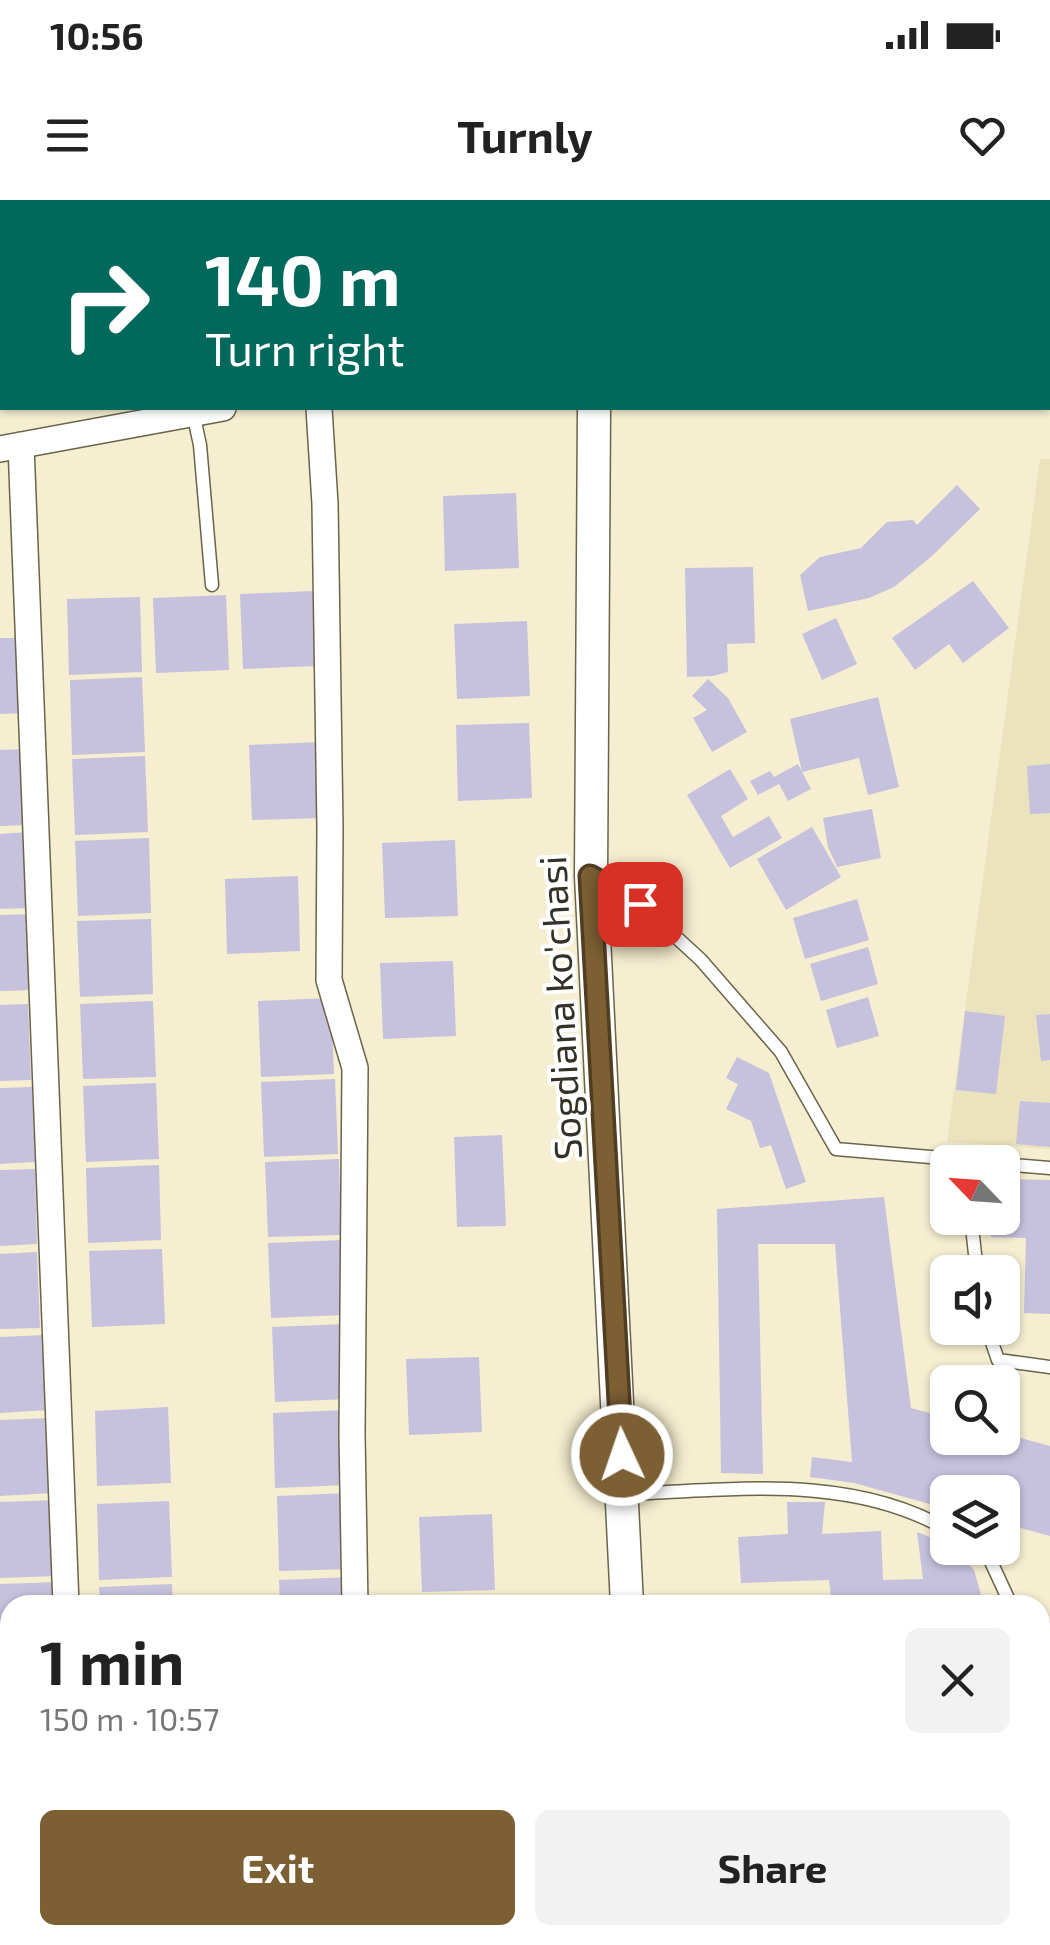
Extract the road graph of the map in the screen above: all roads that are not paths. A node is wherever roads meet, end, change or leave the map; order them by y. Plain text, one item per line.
1 (320, 410) edge
2 (594, 410) edge
3 (184, 411) edge
4 (10, 448) edge
5 (212, 585) dead end
6 (590, 876) junction
7 (930, 1159) edge
8 (1020, 1166) edge
9 (1050, 1168) edge
10 (992, 1345) edge
11 (1050, 1367) edge
12 (624, 1494) junction
13 (930, 1519) edge
14 (993, 1565) edge
15 (66, 1595) edge
16 (355, 1595) edge
17 (627, 1595) edge
18 (1006, 1595) edge

1 - 16 street
2 - 6 street, Sogdiana ko'chasi
3 - 4 street
3 - 5 lane
4 - 15 street
6 - 7 lane
6 - 12 street, Sogdiana ko'chasi
8 - 9 lane
10 - 11 lane
12 - 13 lane
12 - 17 street, Sogdiana ko'chasi
14 - 18 lane

